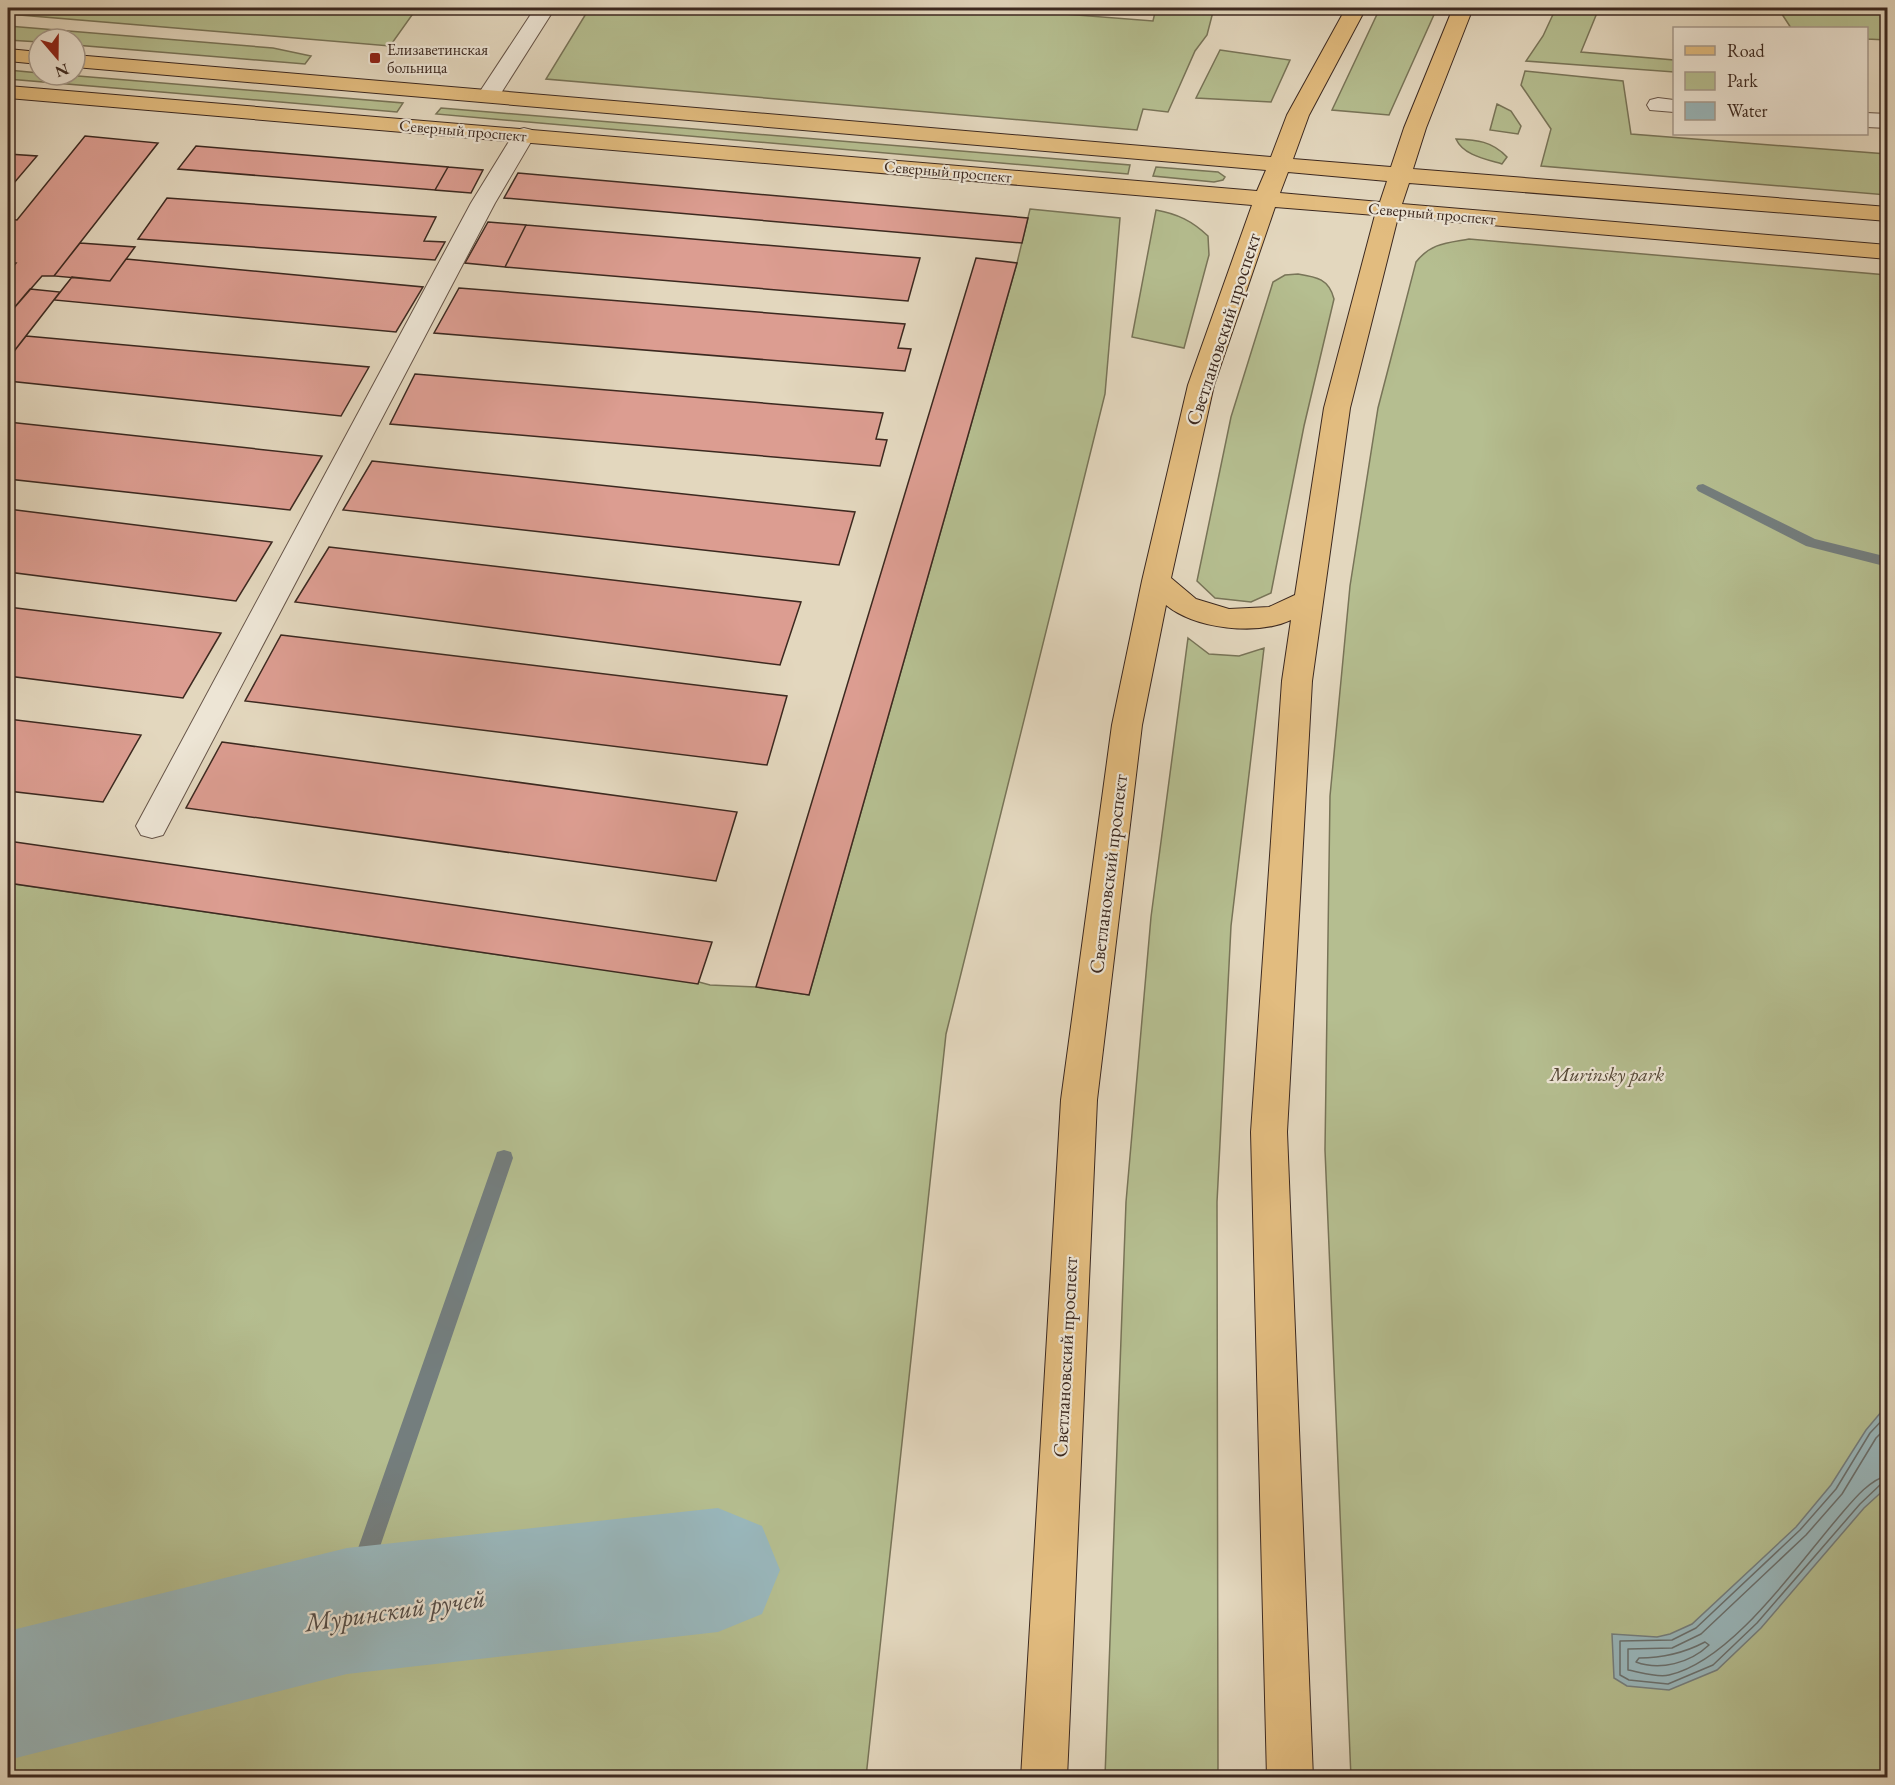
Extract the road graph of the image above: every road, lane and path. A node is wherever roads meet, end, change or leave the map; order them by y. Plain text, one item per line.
1 (544, 8) edge
2 (1356, 8) edge
3 (1463, 8) edge
4 (8, 55) edge
5 (27, 57) edge
6 (87, 62) edge
7 (8, 92) edge
8 (488, 96) junction
9 (1868, 120) edge
10 (1887, 121) edge
11 (524, 135) junction
12 (1279, 164) junction
13 (1400, 175) junction
14 (1266, 199) junction
15 (1389, 209) junction
16 (1887, 214) edge
17 (1887, 252) edge
18 (1156, 582) junction
19 (1308, 601) junction
20 (152, 826) dead end
21 (1044, 1778) edge
22 (1290, 1778) edge

1 - 8 lane
2 - 12 main road, Светлановский проспект
3 - 13 main road
4 - 5 main road
6 - 8 main road, Северный проспект
7 - 11 main road, Северный проспект
8 - 12 main road, Северный проспект
9 - 10 lane
11 - 14 main road, Северный проспект
11 - 20 lane
12 - 13 main road, Северный проспект
12 - 14 main road, Светлановский проспект
13 - 15 main road
13 - 16 main road, Северный проспект
14 - 15 main road, Северный проспект
14 - 18 main road, Светлановский проспект
15 - 17 main road, Северный проспект
15 - 19 main road
18 - 19 main road
18 - 21 main road, Светлановский проспект
19 - 22 main road

